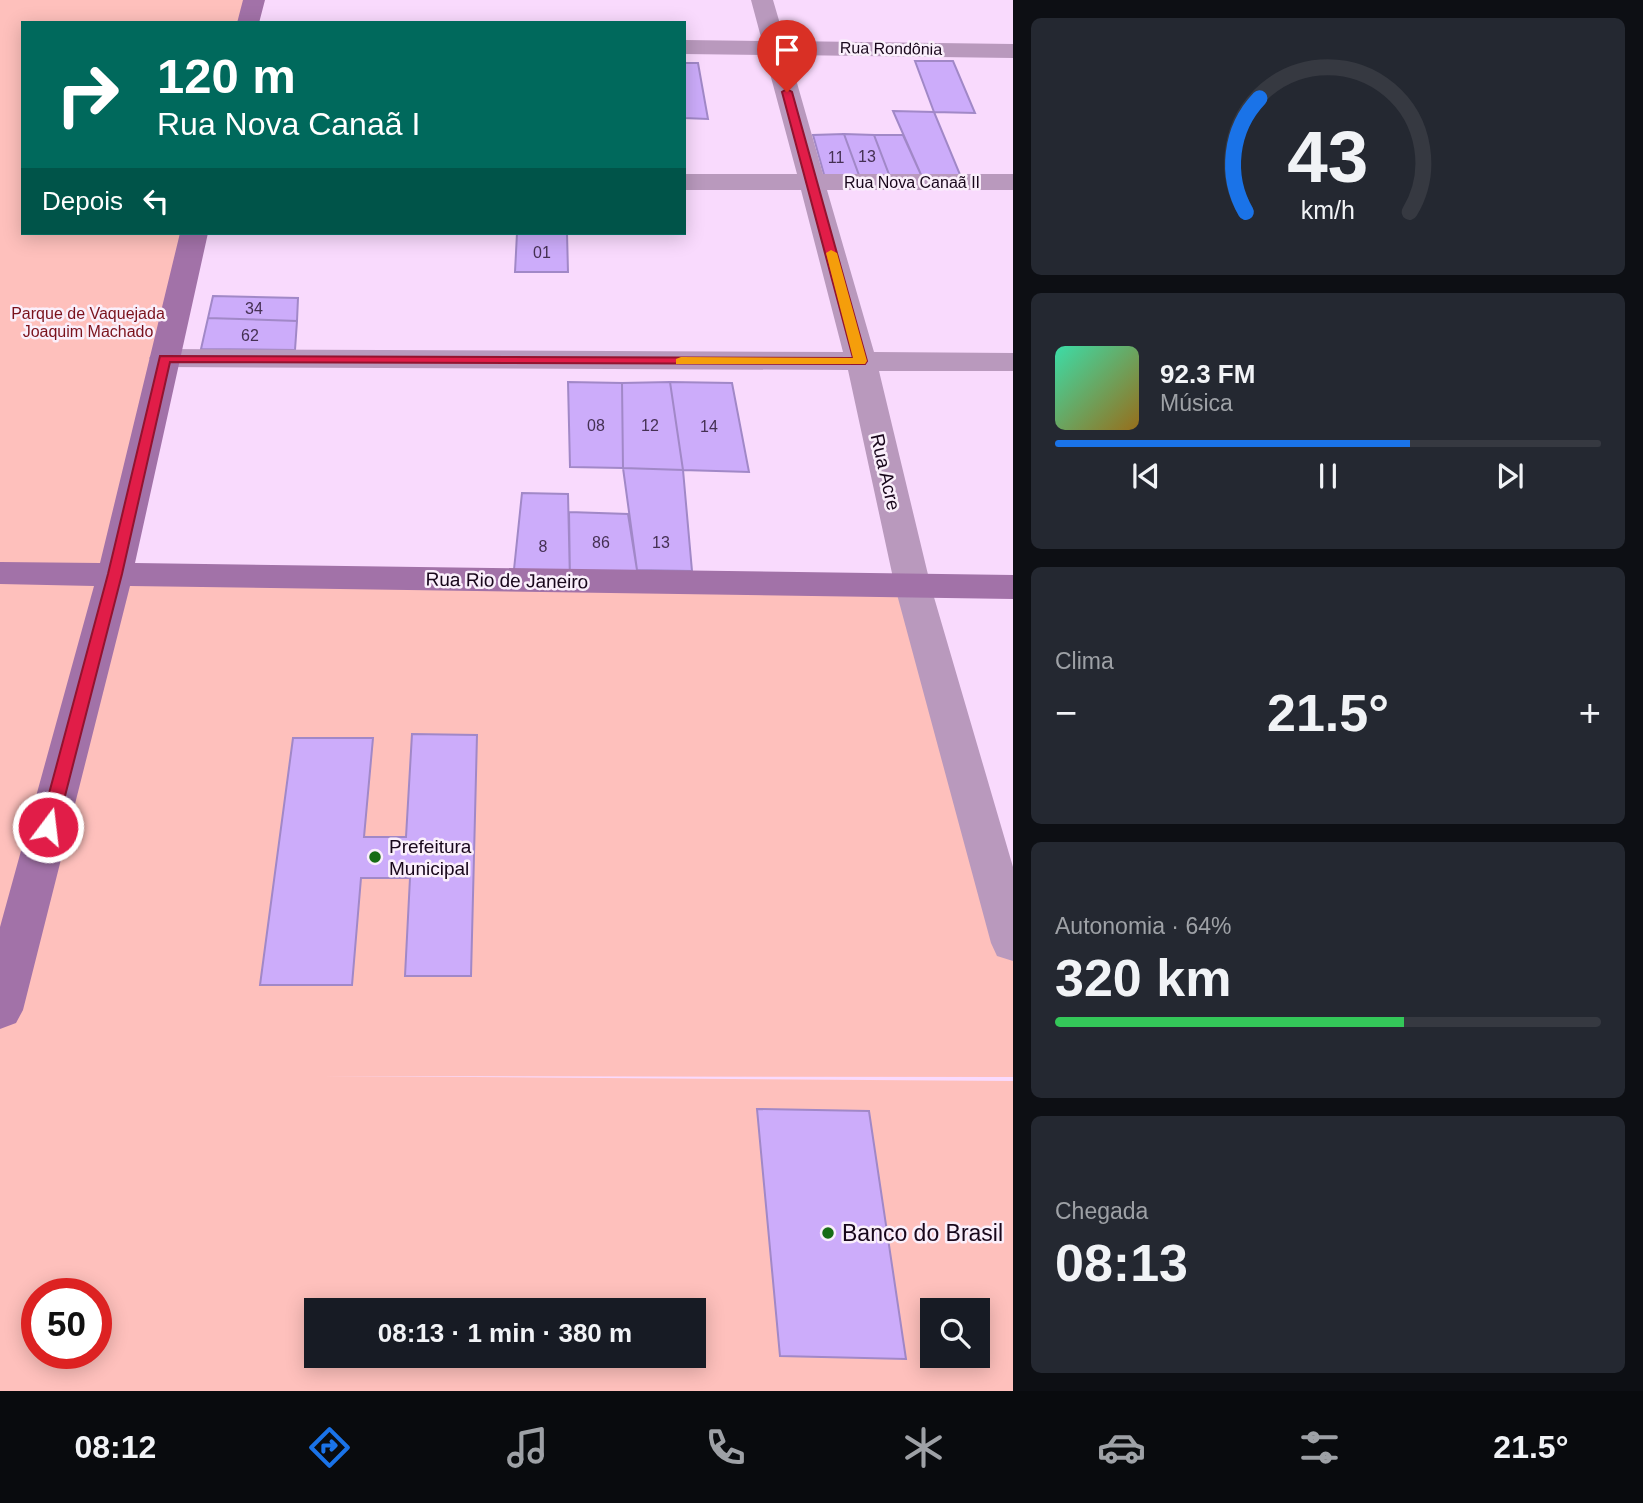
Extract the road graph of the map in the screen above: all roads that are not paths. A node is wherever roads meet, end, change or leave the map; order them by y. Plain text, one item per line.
1 (254, 0) edge
2 (762, 0) edge
3 (249, 21) edge
4 (775, 46) junction
5 (686, 47) edge
6 (1013, 51) edge
7 (812, 182) junction
8 (1013, 182) edge
9 (686, 183) edge
10 (194, 235) edge
11 (164, 358) junction
12 (861, 361) junction
13 (1013, 362) edge
14 (0, 573) edge
15 (113, 583) junction
16 (1013, 587) edge
17 (0, 593) edge
18 (915, 595) junction
19 (1013, 604) edge
20 (1013, 943) edge
21 (0, 1010) edge

1 - 3 street
2 - 4 street, Rua Acre
4 - 5 street, Rua Rondônia
4 - 6 street, Rua Rondônia
4 - 7 street, Rua Acre
7 - 8 street, Rua Nova Canaã II
7 - 9 street, Rua Nova Canaã II
7 - 12 street, Rua Acre
10 - 11 street
11 - 12 street
11 - 15 street
12 - 13 street
12 - 18 street, Rua Acre
14 - 15 street, Rua Rio de Janeiro
15 - 17 street, Rua Rio de Janeiro
15 - 18 street, Rua Rio de Janeiro
15 - 21 street
16 - 18 street, Rua Rio de Janeiro
18 - 19 street, Rua Rio de Janeiro
18 - 20 street, Rua Acre

